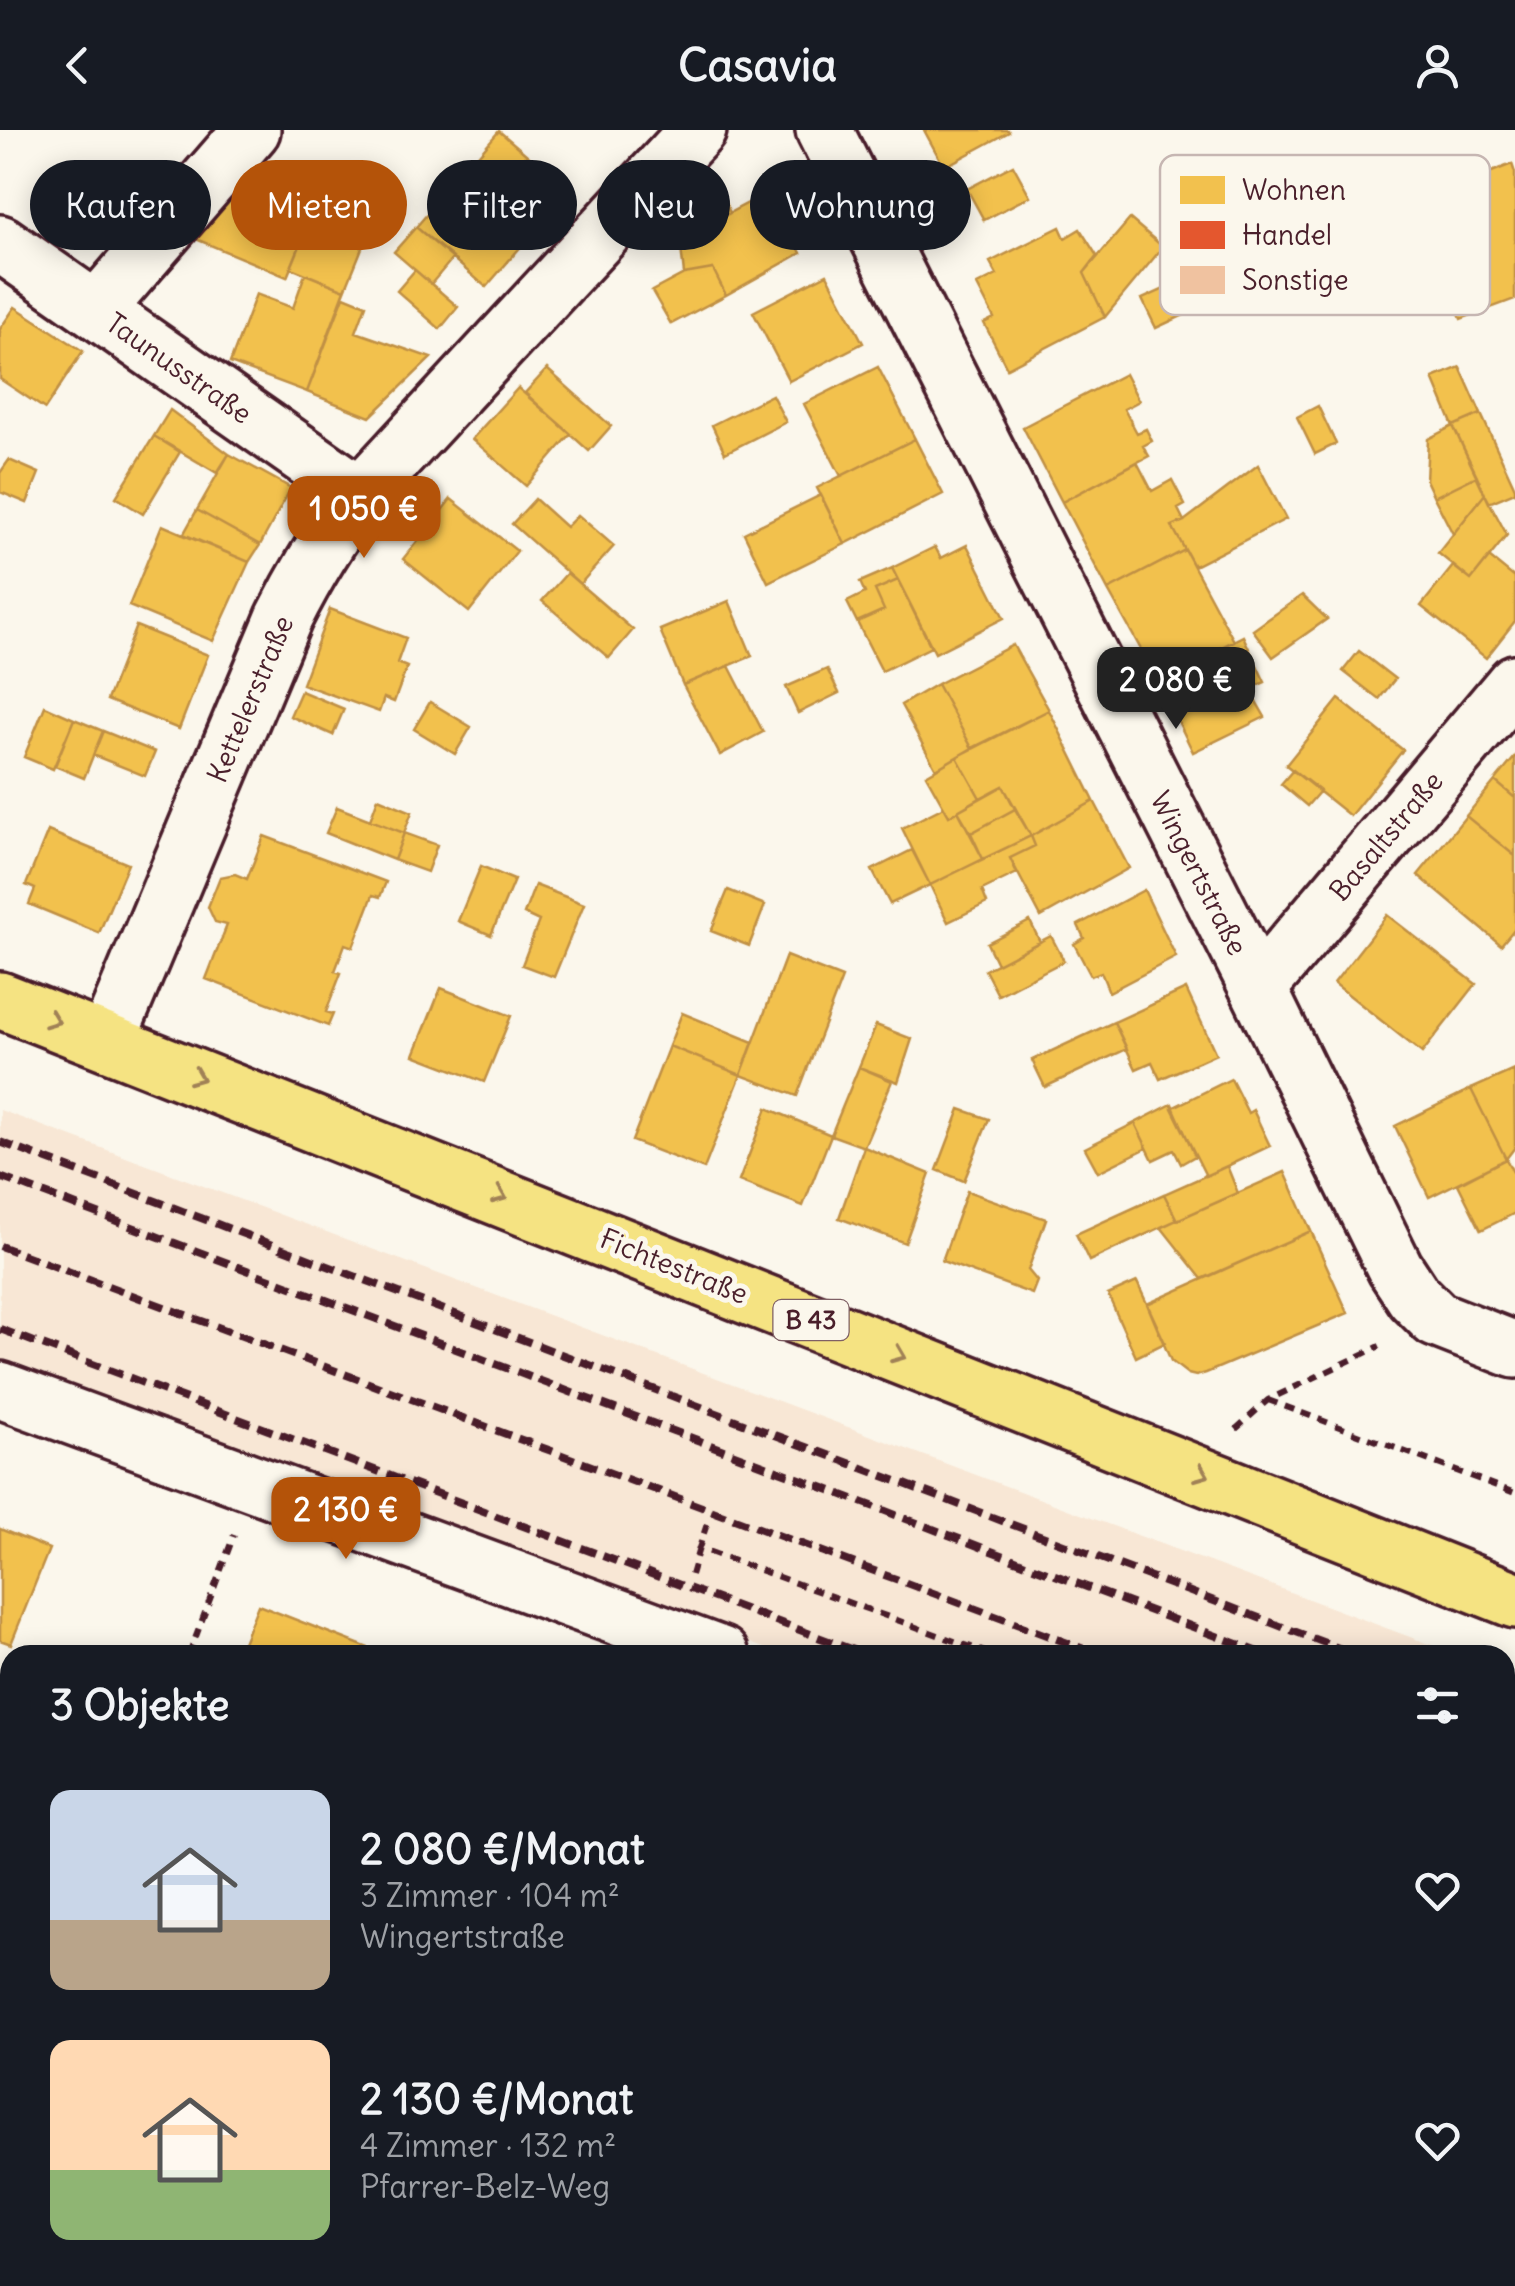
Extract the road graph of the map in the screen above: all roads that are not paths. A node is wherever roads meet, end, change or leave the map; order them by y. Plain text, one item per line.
1 (252, 130) edge
2 (698, 130) edge
3 (824, 130) edge
4 (0, 243) edge
5 (96, 310) junction
6 (360, 495) junction
7 (1515, 683) edge
8 (1258, 988) junction
9 (0, 1000) edge
10 (107, 1041) junction
11 (1515, 1350) edge
12 (0, 1390) edge
13 (1515, 1600) edge
14 (695, 1645) edge

1 - 5 street, Taunusstraße
2 - 6 street, Kettelerstraße
3 - 8 street, Wingertstraße
4 - 5 street, Taunusstraße
5 - 6 street, Taunusstraße
6 - 10 street, Kettelerstraße
7 - 8 street, Basaltstraße
8 - 11 street, Wingertstraße
9 -> 10 main road, Fichtestraße / B 43
10 -> 13 main road, Fichtestraße / B 43
12 - 14 street

